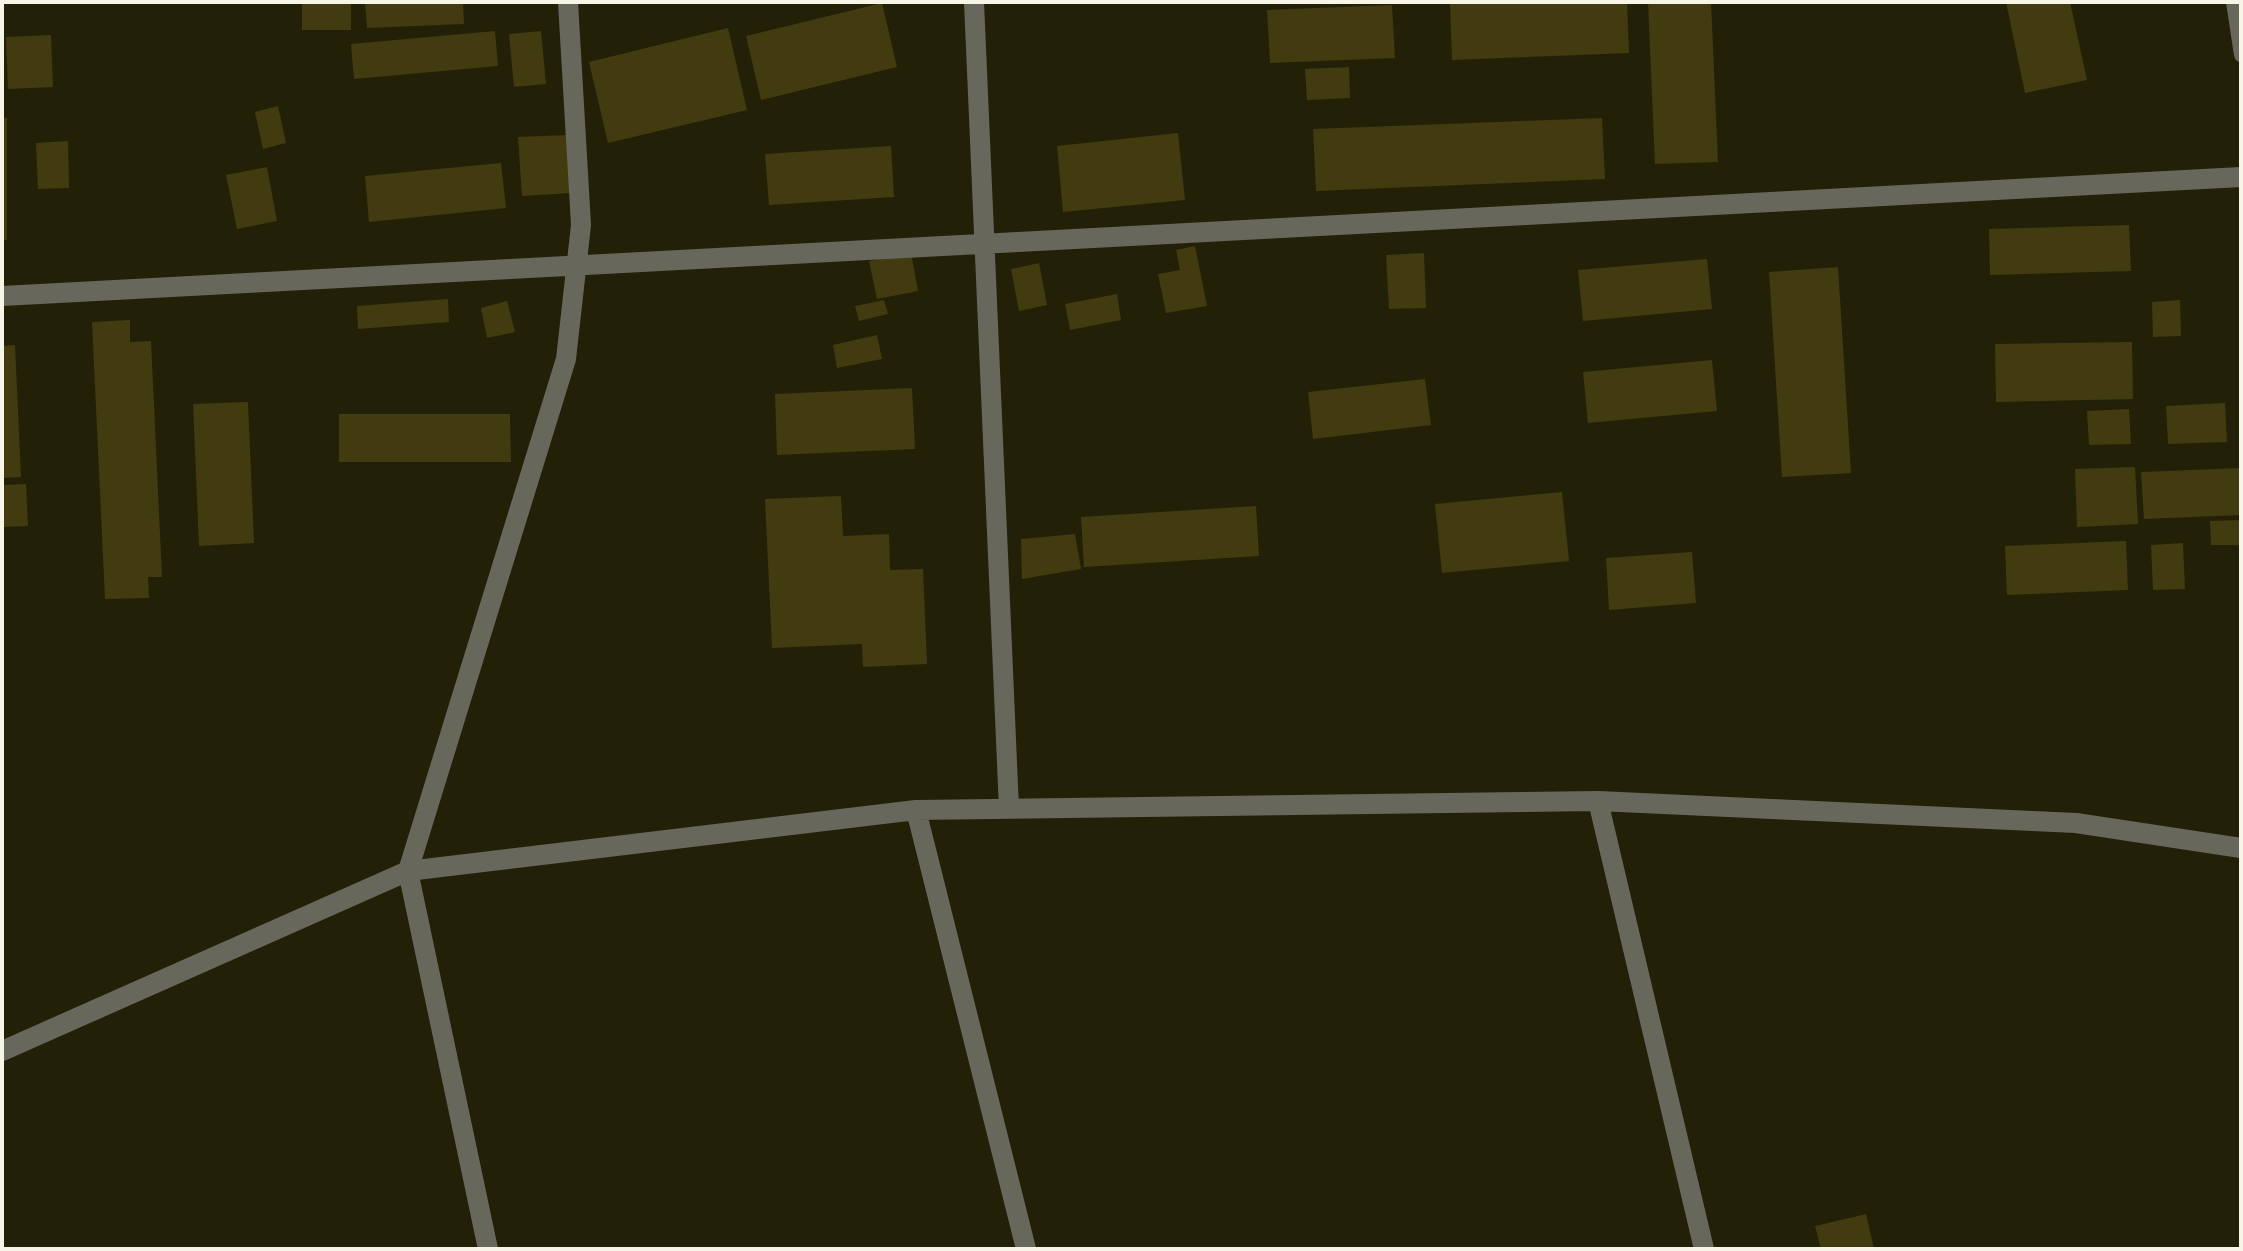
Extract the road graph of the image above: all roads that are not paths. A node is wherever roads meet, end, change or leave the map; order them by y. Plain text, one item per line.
1 (568, 2) edge
2 (974, 2) edge
3 (2233, 2) edge
4 (2241, 55) edge
5 (2241, 177) edge
6 (986, 244) junction
7 (2, 296) edge
8 (1598, 801) junction
9 (1009, 809) junction
10 (916, 810) junction
11 (2238, 848) edge
12 (2241, 869) edge
13 (408, 871) junction
14 (2, 1051) edge
15 (488, 1249) edge
16 (1026, 1249) edge
17 (1704, 1249) edge

1 - 13 street
2 - 6 street
3 - 4 lane
5 - 6 street
6 - 7 street
6 - 9 street
8 - 9 street
8 - 11 street
8 - 17 street
9 - 10 street
10 - 13 street
10 - 16 street
11 - 12 street
13 - 14 street
13 - 15 street

